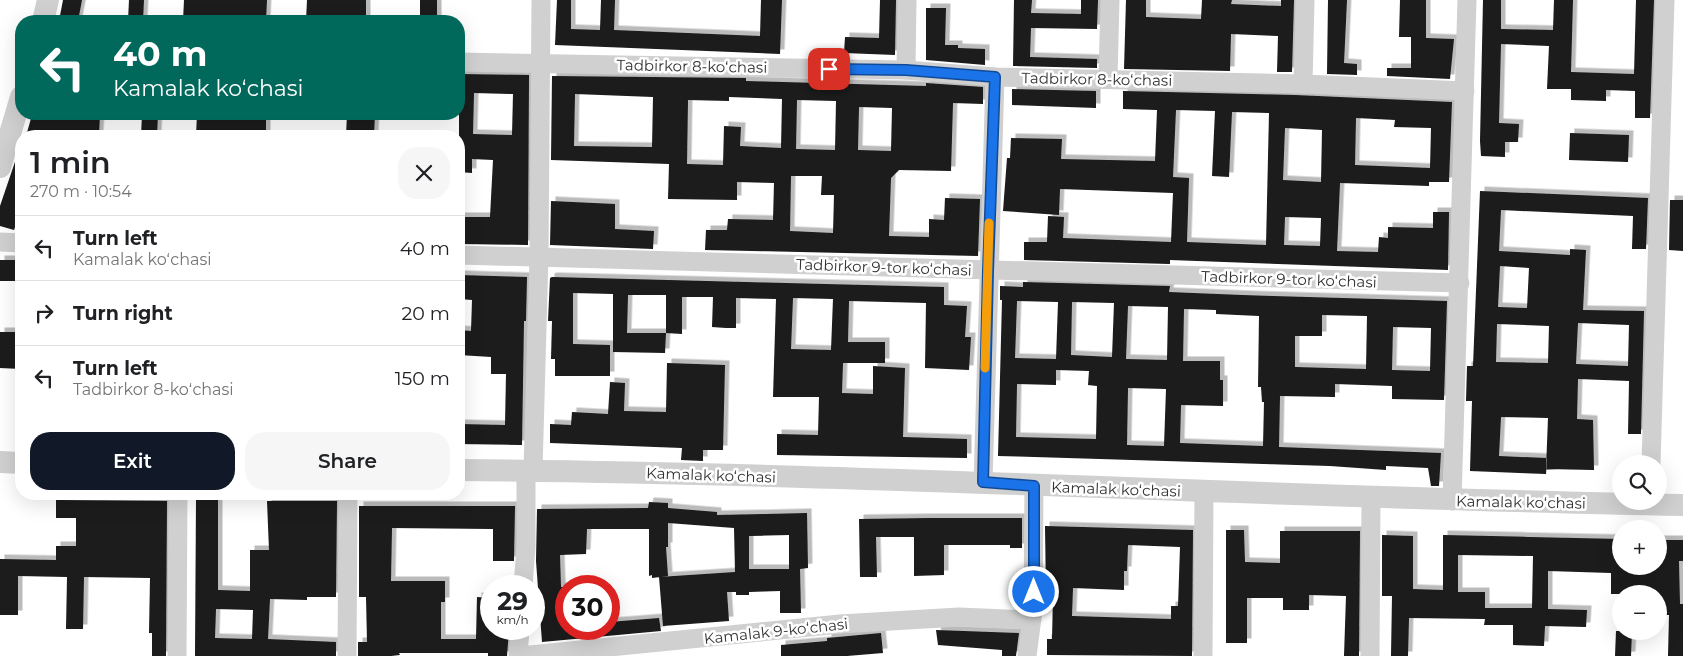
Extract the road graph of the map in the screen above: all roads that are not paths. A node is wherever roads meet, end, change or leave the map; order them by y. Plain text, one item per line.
1 (48, 0) edge
2 (541, 0) edge
3 (907, 0) edge
4 (1110, 0) edge
5 (1305, 0) edge
6 (1467, 0) edge
7 (1665, 0) edge
8 (44, 15) edge
9 (465, 62) edge
10 (540, 63) junction
11 (906, 70) junction
12 (995, 77) junction
13 (1108, 78) junction
14 (1303, 84) junction
15 (1465, 92) junction
16 (15, 117) edge
17 (0, 167) edge
18 (0, 242) edge
19 (15, 243) edge
20 (465, 255) edge
21 (538, 256) junction
22 (988, 271) junction
23 (1460, 283) junction
24 (1651, 455) edge
25 (0, 462) edge
26 (15, 463) edge
27 (465, 470) edge
28 (529, 470) junction
29 (983, 482) junction
30 (1034, 486) junction
31 (1204, 492) junction
32 (1371, 498) junction
33 (178, 500) edge
34 (348, 500) edge
35 (1452, 501) junction
36 (1612, 503) edge
37 (1667, 504) edge
38 (1683, 505) edge
39 (524, 575) edge
40 (1032, 620) junction
41 (520, 640) edge
42 (177, 656) edge
43 (347, 656) edge
44 (519, 656) edge
45 (1027, 656) edge
46 (1203, 656) edge
47 (1370, 656) edge

1 - 8 street
2 - 10 street
3 - 11 street
4 - 13 street
5 - 14 street
6 - 15 street
7 - 24 street
9 - 10 street, Tadbirkor 8-koʻchasi
10 - 11 street, Tadbirkor 8-koʻchasi
10 - 21 street
11 - 12 street, Tadbirkor 8-koʻchasi
12 - 13 street, Tadbirkor 8-koʻchasi
12 - 22 street
13 - 14 street, Tadbirkor 8-koʻchasi
14 - 15 street, Tadbirkor 8-koʻchasi
15 - 23 street
16 - 17 street
18 - 19 street
20 - 21 street, Tadbirkor 9-tor koʻchasi
21 - 22 street, Tadbirkor 9-tor koʻchasi
21 - 28 street
22 - 23 street, Tadbirkor 9-tor koʻchasi
22 - 29 street
23 - 35 street
25 - 26 street
27 - 28 street, Kamalak koʻchasi
28 - 29 street, Kamalak koʻchasi
28 - 39 street
29 - 30 street, Kamalak koʻchasi
30 - 31 street, Kamalak koʻchasi
30 - 40 street
31 - 32 street, Kamalak koʻchasi
31 - 46 street
32 - 35 street, Kamalak koʻchasi
32 - 47 street
33 - 42 street
34 - 43 street
35 - 36 street, Kamalak koʻchasi
37 - 38 street, Kamalak koʻchasi
40 - 44 street, Kamalak 9-koʻchasi
40 - 45 street
41 - 44 street

